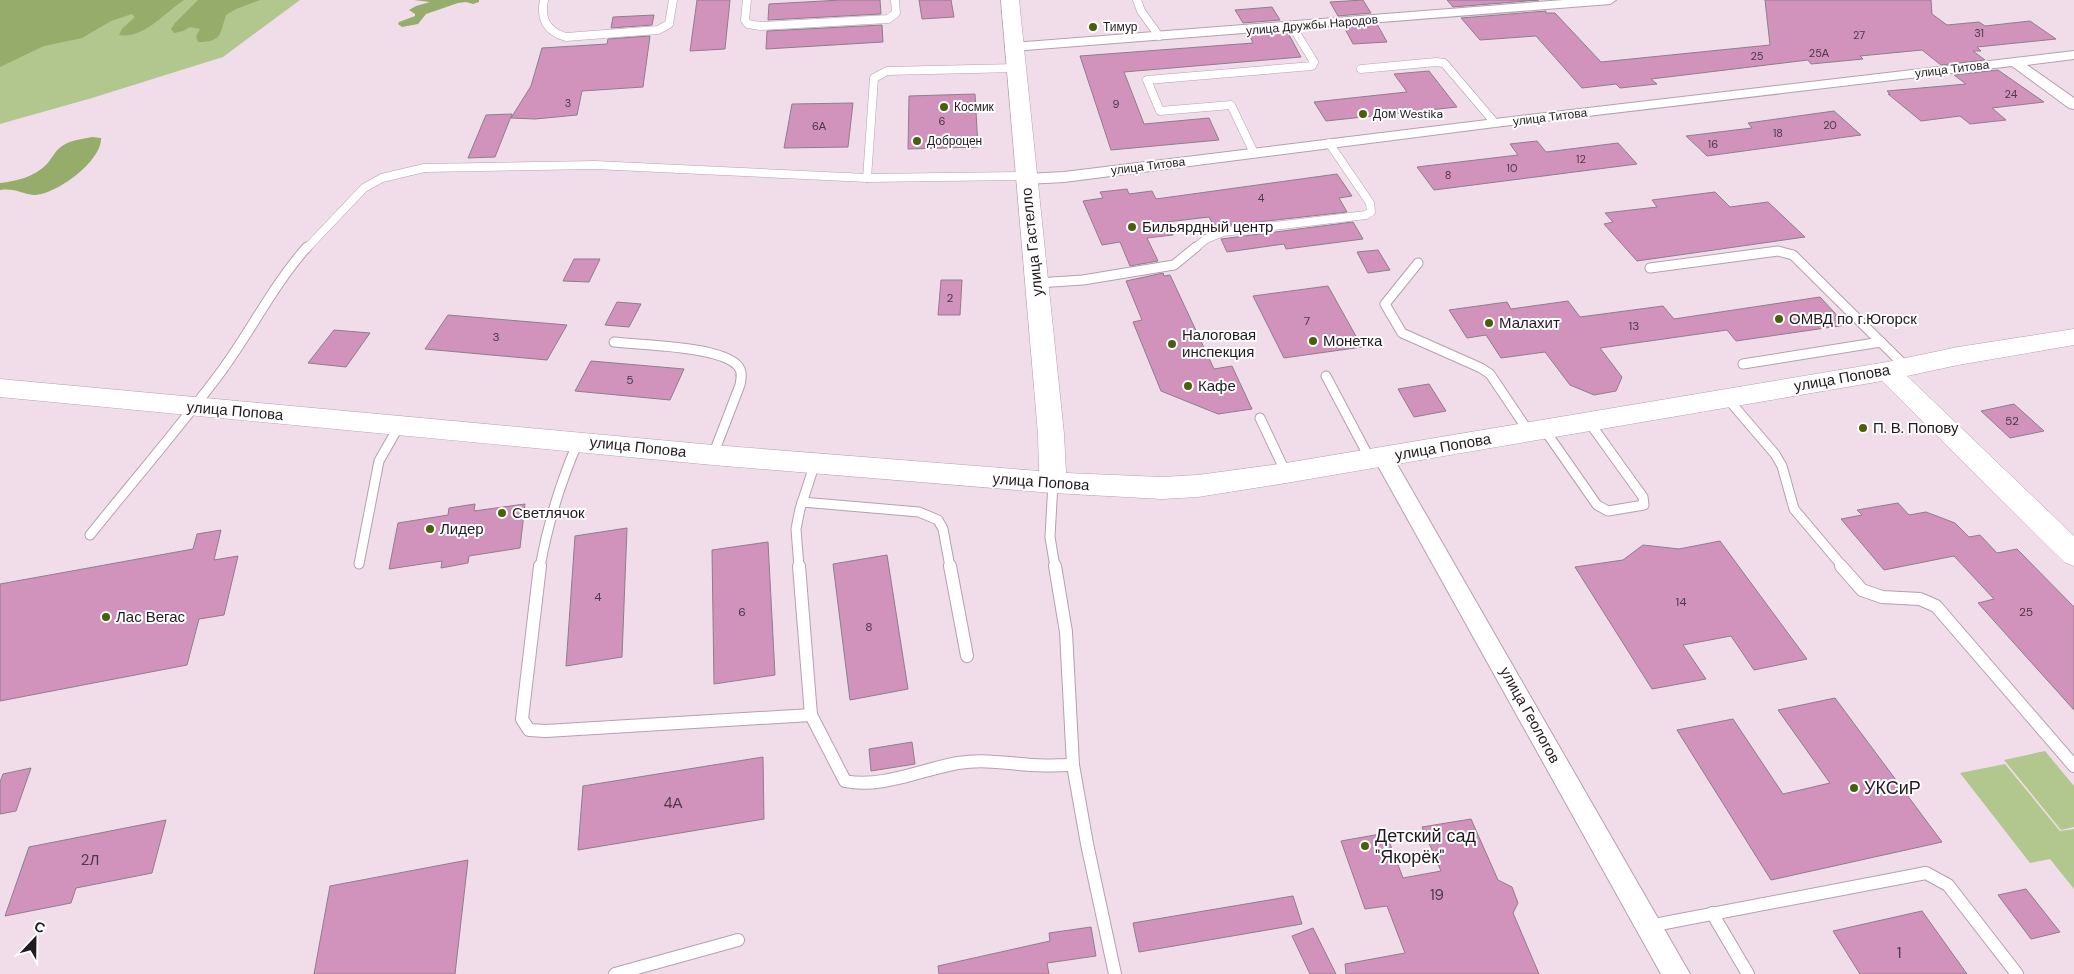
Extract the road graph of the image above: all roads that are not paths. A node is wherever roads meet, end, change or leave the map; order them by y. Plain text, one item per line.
1 (544, 0) edge
2 (673, 0) edge
3 (747, 0) edge
4 (895, 0) edge
5 (1010, 0) edge
6 (1136, 0) edge
7 (1610, 0) edge
8 (1292, 26) junction
9 (1158, 36) junction
10 (2074, 54) edge
11 (1015, 57) junction
12 (2015, 62) junction
13 (1361, 69) dead end
14 (2074, 105) edge
15 (1495, 123) junction
16 (1329, 143) junction
17 (1254, 152) junction
18 (867, 178) junction
19 (1026, 178) junction
20 (1418, 263) dead end
21 (1650, 268) dead end
22 (1036, 283) junction
23 (2074, 337) edge
24 (614, 342) dead end
25 (1880, 342) junction
26 (1743, 364) dead end
27 (1896, 369) junction
28 (1326, 376) dead end
29 (0, 388) edge
30 (1727, 398) junction
31 (193, 407) junction
32 (1260, 418) dead end
33 (1589, 422) junction
34 (398, 426) junction
35 (1537, 431) junction
36 (578, 442) junction
37 (713, 455) junction
38 (1377, 458) junction
39 (815, 463) junction
40 (1286, 473) junction
41 (1053, 483) junction
42 (802, 502) junction
43 (90, 535) dead end
44 (2074, 554) edge
45 (358, 564) dead end
46 (967, 656) dead end
47 (811, 715) junction
48 (1073, 764) junction
49 (2074, 766) edge
50 (1712, 913) junction
51 (1649, 926) junction
52 (738, 940) dead end
53 (615, 974) edge
54 (1115, 974) edge
55 (1676, 974) edge
56 (1748, 974) edge
57 (2017, 974) edge

1 - 2 lane
3 - 4 lane
5 - 11 main road, улица Гастелло
6 - 9 lane
7 - 8 street, улица Дружбы Народов
8 - 9 street, улица Дружбы Народов
8 - 17 lane
9 - 11 street, улица Дружбы Народов
10 - 12 street, улица Титова
11 - 18 lane
11 - 19 main road, улица Гастелло
12 - 14 street
12 - 15 street, улица Титова
13 - 15 lane
15 - 16 street, улица Титова
16 - 17 street, улица Титова
16 - 22 lane
17 - 19 street, улица Титова
18 - 19 lane
18 - 31 lane
19 - 22 main road, улица Гастелло
20 - 35 lane
21 - 25 lane
22 - 41 main road, улица Гастелло
23 - 27 main road, улица Попова
24 - 37 lane
25 - 26 lane
25 - 27 lane
27 - 30 main road, улица Попова
27 - 44 main road
28 - 38 lane
29 - 31 main road, улица Попова
30 - 33 main road, улица Попова
30 - 49 lane
31 - 34 main road, улица Попова
31 - 43 lane
32 - 40 lane
33 - 35 main road, улица Попова
33 - 35 lane
34 - 36 main road, улица Попова
34 - 45 lane
35 - 38 main road, улица Попова
36 - 37 main road, улица Попова
36 - 47 lane
37 - 39 main road, улица Попова
38 - 40 main road, улица Попова
38 - 51 street, улица Геологов
39 - 41 main road, улица Попова
39 - 42 lane
40 - 41 main road, улица Попова
41 - 48 lane
42 - 46 lane
42 - 47 lane
47 - 48 lane
48 - 54 lane
50 - 51 lane
50 - 56 lane
50 - 57 lane
51 - 55 street, улица Геологов
52 - 53 lane

